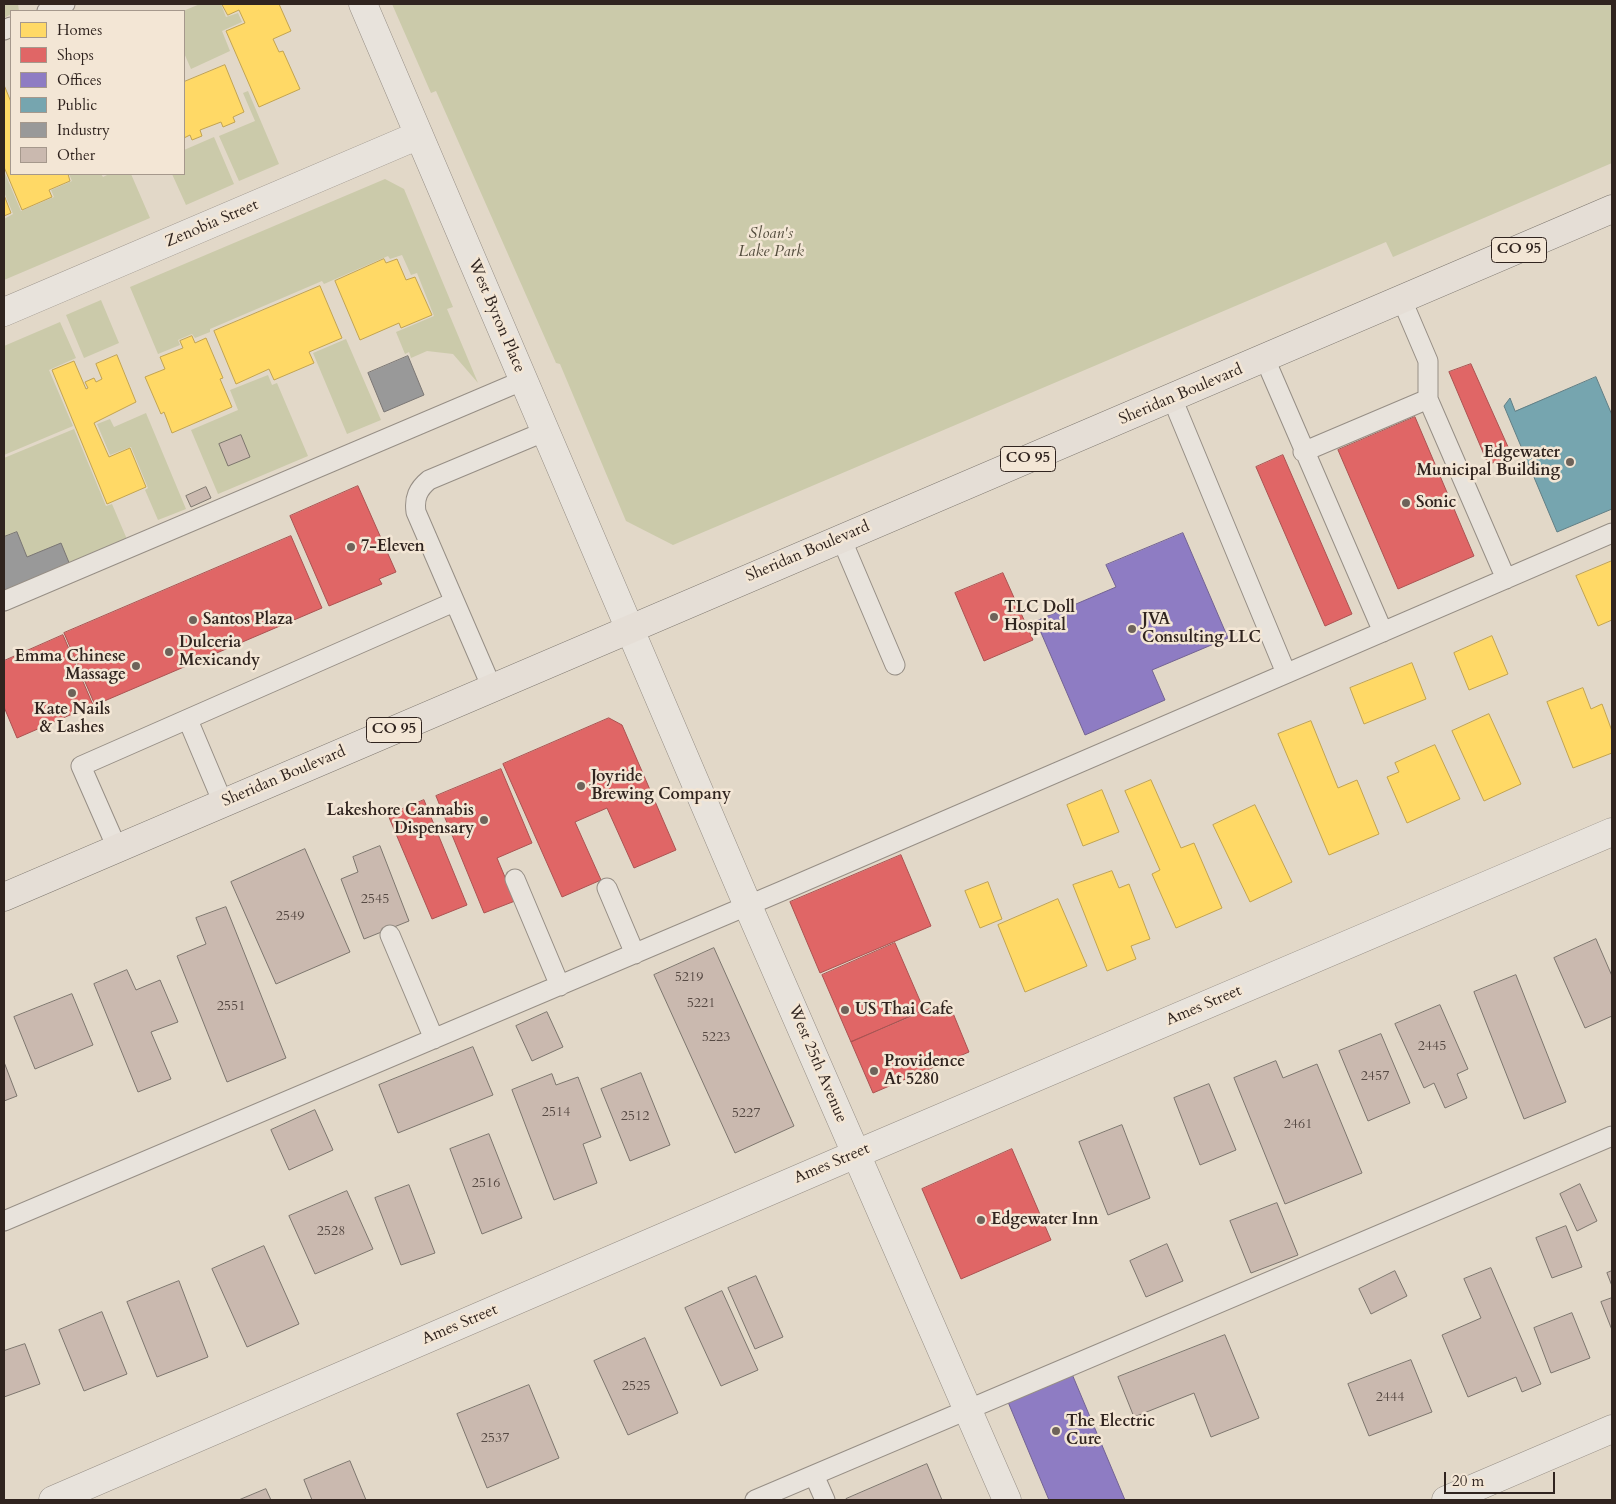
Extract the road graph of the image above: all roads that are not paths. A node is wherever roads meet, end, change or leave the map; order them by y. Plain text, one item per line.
1 (65, 4) edge
2 (363, 4) edge
3 (50, 10) edge
4 (419, 135) junction
5 (1612, 209) edge
6 (1402, 300) junction
7 (4, 312) edge
8 (1265, 359) junction
9 (524, 380) junction
10 (1172, 398) junction
11 (1428, 399) junction
12 (546, 431) junction
13 (1303, 452) junction
14 (1612, 533) edge
15 (841, 538) junction
16 (1506, 579) junction
17 (4, 601) edge
18 (454, 602) junction
19 (630, 628) junction
20 (1383, 632) junction
21 (895, 665) dead end
22 (1286, 673) junction
23 (492, 688) junction
24 (188, 720) junction
25 (223, 803) junction
26 (1612, 832) edge
27 (117, 848) junction
28 (515, 879) dead end
29 (607, 888) dead end
30 (4, 896) edge
31 (748, 906) junction
32 (390, 935) dead end
33 (635, 954) junction
34 (560, 986) junction
35 (434, 1038) junction
36 (1612, 1136) edge
37 (856, 1154) junction
38 (4, 1221) edge
39 (967, 1410) junction
40 (1612, 1429) edge
41 (814, 1475) junction
42 (53, 1500) edge
43 (754, 1500) edge
44 (825, 1500) edge
45 (1007, 1500) edge
46 (1446, 1500) edge

1 - 3 lane
2 - 4 street, West Byron Place
4 - 7 street, Zenobia Street
4 - 9 street, West Byron Place
5 - 6 main road, Sheridan Boulevard / CO 95
6 - 8 main road, Sheridan Boulevard / CO 95
6 - 11 lane
8 - 10 main road, Sheridan Boulevard / CO 95
8 - 13 lane
9 - 12 street, West Byron Place
9 - 17 lane
10 - 15 main road, Sheridan Boulevard / CO 95
10 - 22 lane
11 - 13 lane
11 - 16 lane
12 - 18 lane
12 - 19 street, West Byron Place
13 - 20 lane
14 - 16 lane
15 - 19 main road, Sheridan Boulevard / CO 95
15 - 21 lane
16 - 20 lane
18 - 23 lane
18 - 24 lane
19 - 23 main road, Sheridan Boulevard / CO 95
19 - 31 street, West 25th Avenue
20 - 22 lane
22 - 31 lane
23 - 25 main road, Sheridan Boulevard / CO 95
24 - 25 lane
24 - 27 lane
25 - 27 main road, Sheridan Boulevard / CO 95
26 - 37 street, Ames Street
27 - 30 main road, Sheridan Boulevard / CO 95
28 - 34 lane
29 - 33 lane
31 - 33 lane
31 - 37 street, West 25th Avenue
32 - 35 lane
33 - 34 lane
34 - 35 lane
35 - 38 lane
36 - 39 lane
37 - 39 street, West 25th Avenue
37 - 42 street, Ames Street
39 - 41 lane
39 - 45 street, West 25th Avenue
40 - 46 street
41 - 43 lane
41 - 44 lane

